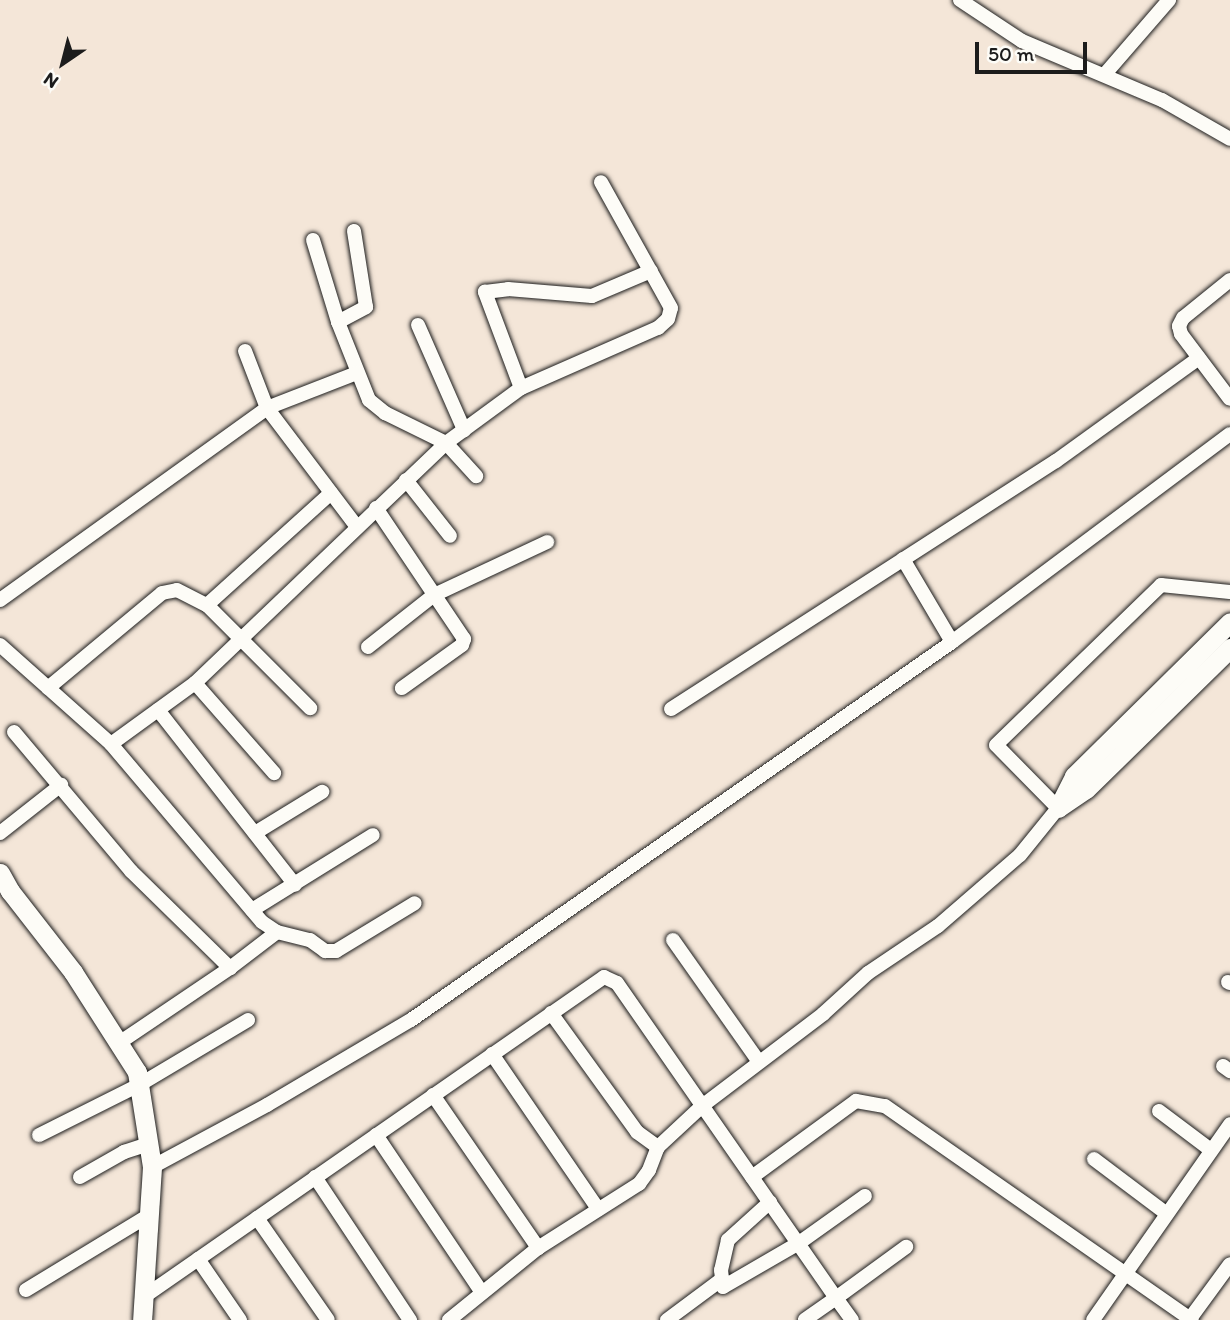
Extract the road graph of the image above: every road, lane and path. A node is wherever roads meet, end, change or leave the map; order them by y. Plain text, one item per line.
1 (960, 0) edge
2 (1169, 0) edge
3 (1105, 74) junction
4 (1230, 139) edge
5 (601, 182) dead end
6 (354, 231) dead end
7 (313, 240) dead end
8 (651, 271) junction
9 (1230, 280) edge
10 (338, 322) junction
11 (418, 325) dead end
12 (245, 351) dead end
13 (1199, 358) junction
14 (357, 373) junction
15 (521, 388) junction
16 (1230, 399) edge
17 (267, 408) junction
18 (464, 430) junction
19 (1230, 434) edge
20 (446, 443) junction
21 (476, 476) dead end
22 (406, 480) junction
23 (331, 493) junction
24 (376, 508) junction
25 (357, 527) junction
26 (450, 536) dead end
27 (547, 542) dead end
28 (902, 559) junction
29 (1230, 592) edge
30 (434, 595) junction
31 (0, 600) edge
32 (207, 605) junction
33 (1230, 622) edge
34 (243, 638) junction
35 (952, 642) junction
36 (0, 645) edge
37 (368, 648) dead end
38 (1230, 648) edge
39 (195, 683) junction
40 (48, 688) junction
41 (402, 688) dead end
42 (310, 708) dead end
43 (671, 709) dead end
44 (158, 710) junction
45 (14, 732) dead end
46 (111, 744) junction
47 (274, 773) dead end
48 (61, 785) junction
49 (322, 792) dead end
50 (1058, 808) junction
51 (0, 833) edge
52 (255, 833) junction
53 (373, 835) dead end
54 (0, 873) edge
55 (295, 885) junction
56 (415, 903) dead end
57 (252, 910) junction
58 (277, 932) junction
59 (673, 940) dead end
60 (230, 968) junction
61 (551, 1013) junction
62 (248, 1020) dead end
63 (119, 1043) junction
64 (492, 1054) junction
65 (759, 1062) junction
66 (139, 1085) junction
67 (433, 1095) junction
68 (702, 1106) junction
69 (1159, 1111) dead end
70 (1230, 1124) edge
71 (39, 1135) dead end
72 (376, 1135) junction
73 (148, 1144) junction
74 (658, 1147) junction
75 (1211, 1150) junction
76 (1094, 1159) dead end
77 (152, 1167) junction
78 (80, 1177) dead end
79 (315, 1177) junction
80 (752, 1177) junction
81 (865, 1196) dead end
82 (770, 1202) junction
83 (598, 1209) junction
84 (1167, 1214) junction
85 (146, 1217) junction
86 (257, 1218) junction
87 (799, 1243) junction
88 (906, 1247) dead end
89 (538, 1248) junction
90 (198, 1259) junction
91 (1230, 1264) edge
92 (1125, 1272) junction
93 (722, 1279) junction
94 (26, 1290) dead end
95 (482, 1293) junction
96 (145, 1296) junction
97 (836, 1298) junction
98 (142, 1320) edge
99 (240, 1320) edge
100 (328, 1320) edge
101 (410, 1320) edge
102 (449, 1320) edge
103 (667, 1320) edge
104 (805, 1320) edge
105 (852, 1320) edge
106 (1093, 1320) edge
107 (1191, 1320) edge

1 - 3 street
2 - 3 street
3 - 4 street
5 - 8 street
6 - 10 street
7 - 10 street
8 - 15 street
8 - 15 street
9 - 13 street
10 - 14 street
11 - 18 street
12 - 17 street
13 - 16 street
13 - 28 street
14 - 17 street
14 - 20 street
15 - 18 street
17 - 23 street
17 - 31 street
18 - 20 street
19 - 35 street
20 - 21 street
20 - 22 street
22 - 24 street
22 - 26 street
23 - 25 street
23 - 32 street
24 - 25 street
24 - 30 street
25 - 34 street
27 - 30 street
28 - 35 street
28 - 43 street
29 - 50 street
30 - 37 street
30 - 41 street
32 - 34 street
32 - 40 street
33 - 50 main road
34 - 39 street
34 - 42 street
35 - 77 street
36 - 40 street
38 - 50 main road
39 - 44 street
39 - 47 street
40 - 46 street
44 - 46 street
44 - 52 street
45 - 48 street
46 - 57 street
48 - 51 street
48 - 60 street
49 - 52 street
50 - 65 street
52 - 55 street
53 - 55 street
54 - 63 main road
55 - 57 street
56 - 58 street
57 - 58 street
58 - 60 street
59 - 65 street
60 - 63 street
61 - 64 street
61 - 68 street
61 - 74 street
62 - 66 street
63 - 66 main road
64 - 67 street
64 - 83 street
65 - 68 street
66 - 71 street
66 - 73 main road
67 - 72 street
67 - 89 street
68 - 74 street
68 - 80 street
69 - 75 street
70 - 75 street
72 - 79 street
72 - 95 street
73 - 77 main road
73 - 78 street
74 - 83 street
75 - 84 street
76 - 84 street
77 - 85 main road
79 - 86 street
79 - 101 street
80 - 82 street
80 - 92 street
81 - 87 street
82 - 87 street
82 - 93 street
83 - 89 street
84 - 92 street
85 - 94 street
85 - 96 main road
86 - 90 street
86 - 100 street
87 - 93 street
87 - 97 street
88 - 97 street
89 - 95 street
90 - 96 street
90 - 99 street
91 - 107 street
92 - 106 street
92 - 107 street
93 - 103 street
95 - 102 street
96 - 98 main road
97 - 104 street
97 - 105 street

